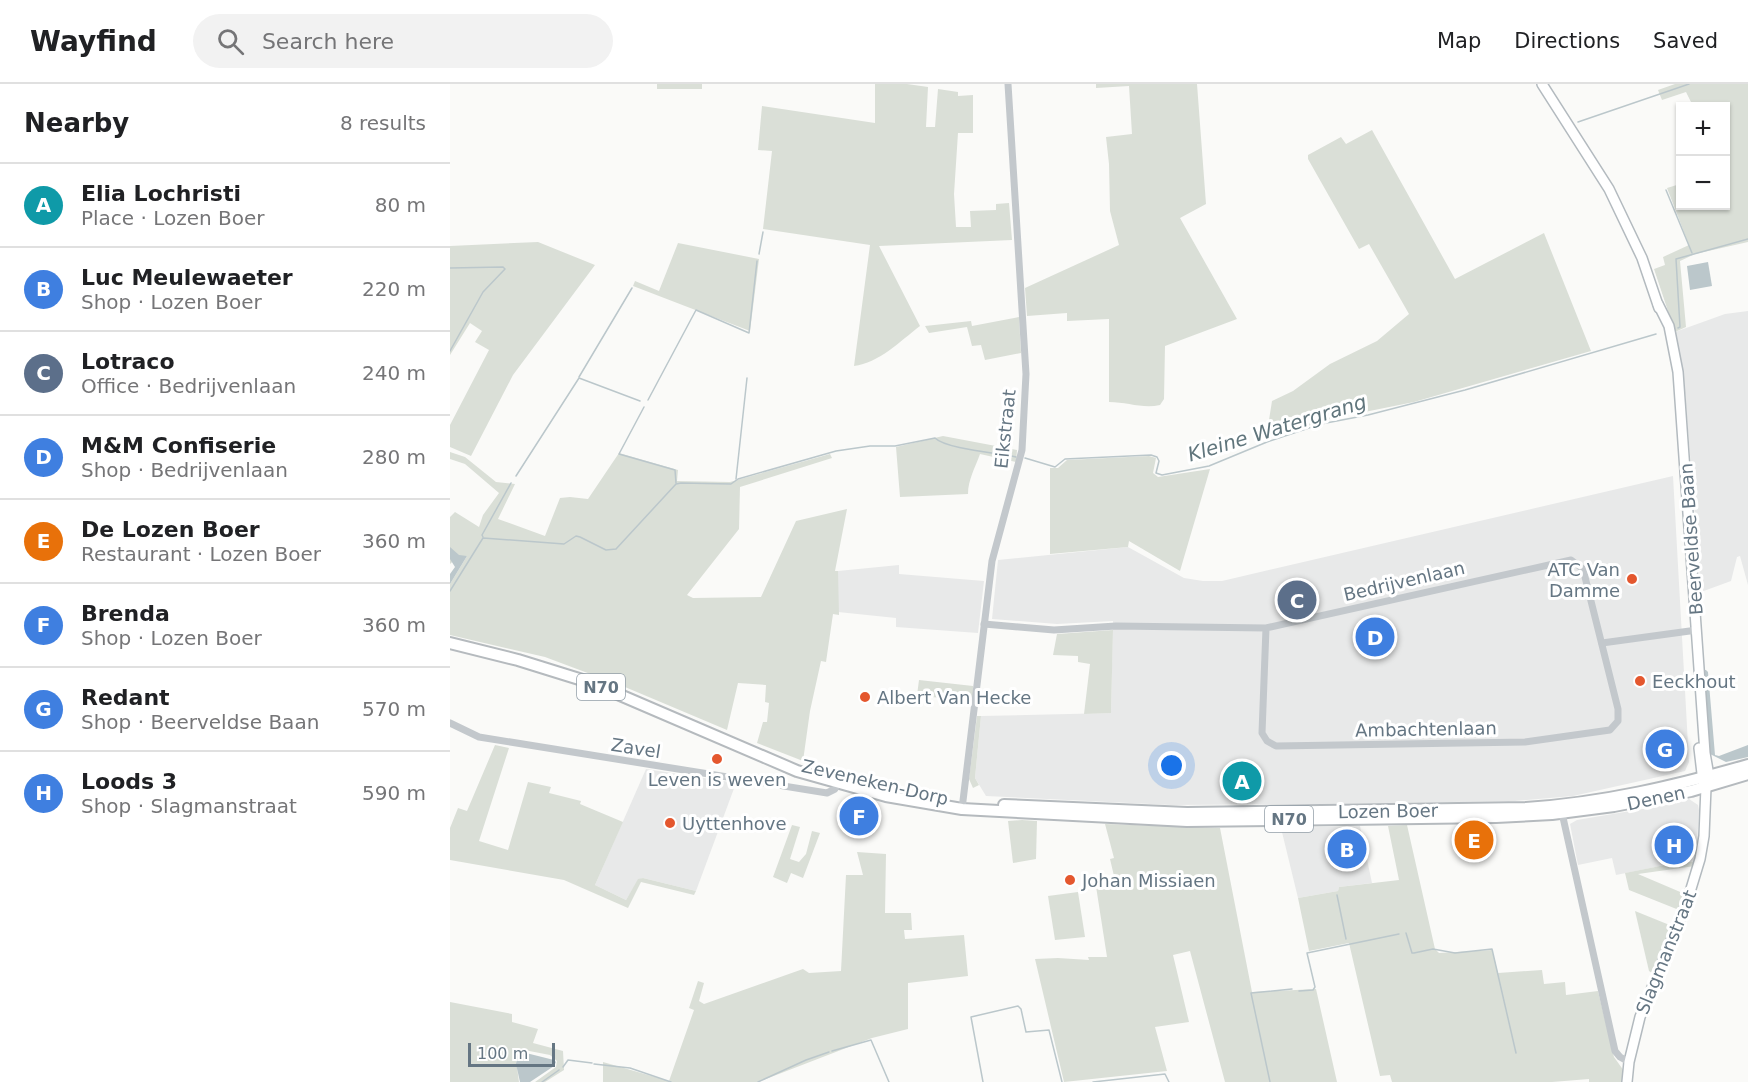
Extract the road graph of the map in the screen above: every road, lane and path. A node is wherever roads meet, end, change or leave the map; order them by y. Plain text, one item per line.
1 (1008, 84) edge
2 (1542, 84) edge
3 (984, 624) junction
4 (1266, 628) junction
5 (1694, 630) junction
6 (450, 643) edge
7 (1602, 643) junction
8 (450, 723) edge
9 (1748, 765) edge
10 (1748, 774) edge
11 (826, 777) junction
12 (839, 780) junction
13 (1705, 780) junction
14 (820, 791) junction
15 (963, 806) junction
16 (1562, 813) junction
17 (1629, 1062) junction
18 (1627, 1082) edge

1 - 3 street, Eikstraat
2 - 5 main road, Beerveldse Baan
3 - 4 street, Bedrijvenlaan
3 - 15 street, Eikstraat
4 - 7 street, Bedrijvenlaan
4 - 7 street, Ambachtenlaan
5 - 7 street
5 - 13 main road, Beerveldse Baan
6 - 11 main road, Zeveneken-Dorp / N70
8 - 14 street, Zavel
9 - 13 main road, Denen / N70
10 - 13 main road, Denen / N70
11 - 12 main road, Zeveneken-Dorp / N70
11 - 14 street
12 - 14 street
12 - 15 main road, Zeveneken-Dorp / N70
13 - 15 main road, Lozen Boer / N70
13 - 16 main road, Denen / N70
13 - 17 main road, Slagmanstraat
15 - 16 main road, Lozen Boer / N70
16 - 17 street
17 - 18 main road, Slagmanstraat

